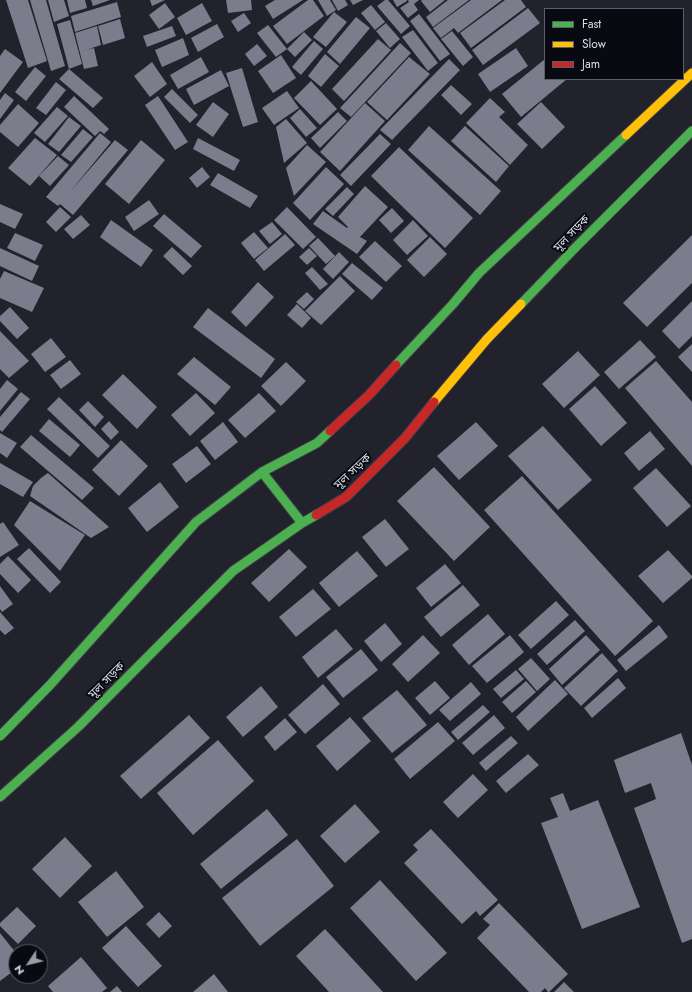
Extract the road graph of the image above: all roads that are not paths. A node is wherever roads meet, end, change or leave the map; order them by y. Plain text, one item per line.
1 (692, 73) edge
2 (692, 131) edge
3 (262, 472) junction
4 (302, 523) junction
5 (0, 736) edge
6 (0, 797) edge

1 - 3 street
2 - 4 street, মূল সড়ক
3 - 4 street
3 - 5 street
4 - 6 street, মূল সড়ক

